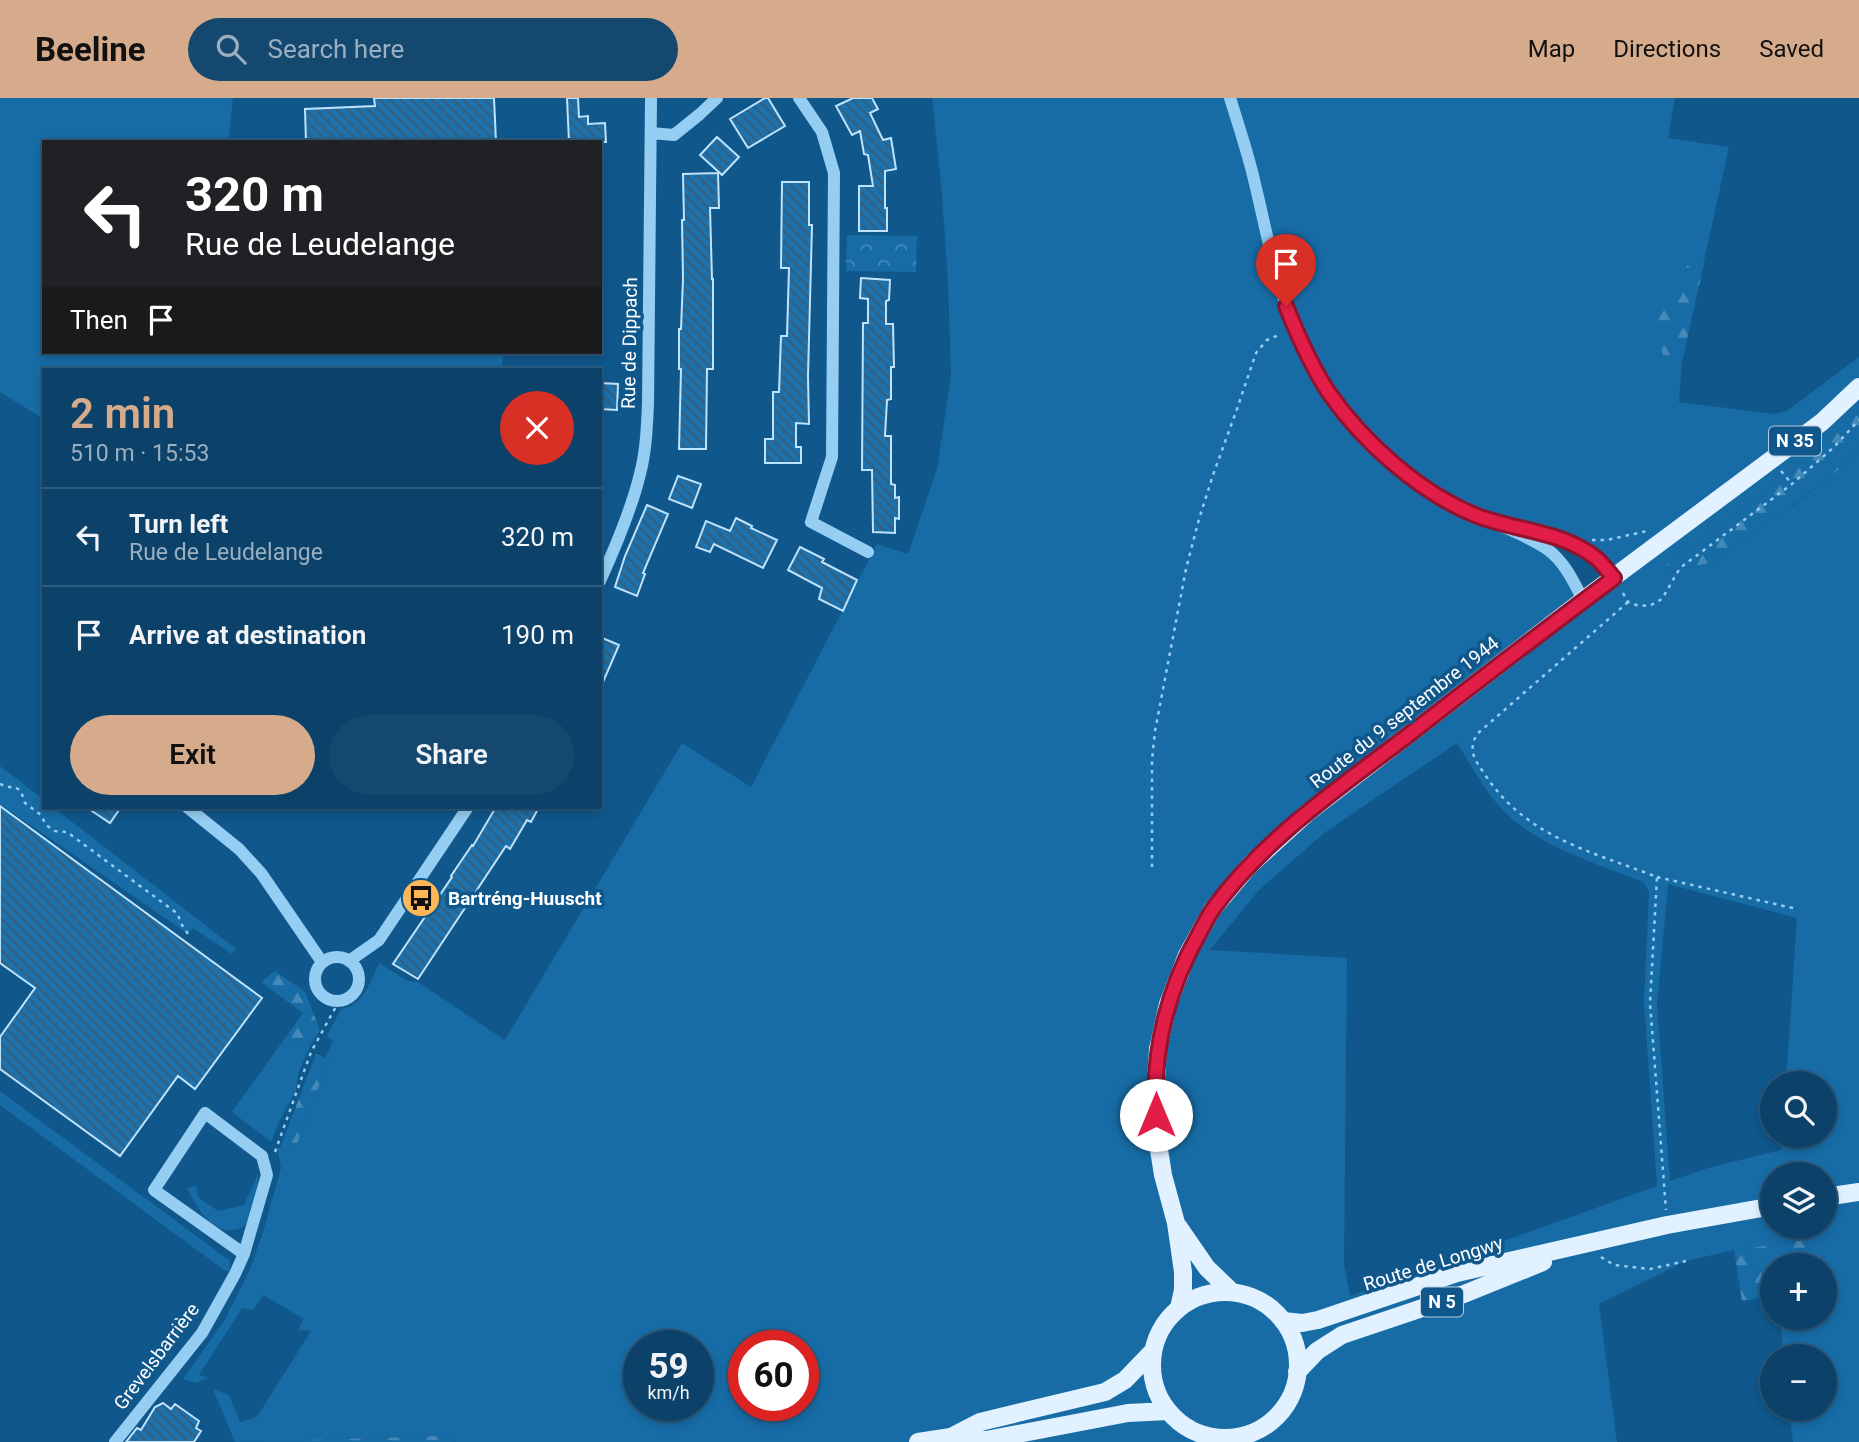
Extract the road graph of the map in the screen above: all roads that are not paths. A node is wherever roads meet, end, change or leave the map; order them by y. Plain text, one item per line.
1 (651, 98) edge
2 (717, 98) edge
3 (799, 98) edge
4 (1230, 98) edge
5 (651, 133) junction
6 (1859, 387) edge
7 (1476, 515) junction
8 (868, 552) dead end
9 (602, 576) edge
10 (1614, 578) junction
11 (1583, 600) junction
12 (189, 809) edge
13 (467, 809) edge
14 (349, 961) junction
15 (322, 962) junction
16 (1859, 1192) edge
17 (1837, 1195) edge
18 (1760, 1208) edge
19 (1176, 1223) junction
20 (1595, 1241) junction
21 (244, 1254) junction
22 (1232, 1292) junction
23 (1179, 1308) junction
24 (1283, 1321) junction
25 (1153, 1351) junction
26 (1297, 1372) junction
27 (1168, 1411) junction
28 (1269, 1422) junction
29 (951, 1437) junction
30 (1221, 1440) edge
31 (115, 1442) edge
32 (918, 1442) edge
33 (1269, 1442) edge

1 - 5 street, Rue de Dippach
2 - 5 street
3 - 8 street
4 - 7 street
5 - 9 street, Rue de Dippach
6 - 10 main road, Route du 9 septembre 1944 / N 35
7 - 10 street
7 - 11 street
10 - 11 main road, Route du 9 septembre 1944 / N 35
11 - 19 main road, Route du 9 septembre 1944 / N 35
12 - 15 street
13 - 14 street
14 - 15 street
14 - 15 street
16 - 17 main road
18 - 20 main road, Route de Longwy / N 5
19 - 22 main road, N 35
19 - 23 main road, N 35
20 - 24 main road, Route de Longwy / N 5
20 - 26 main road, Route de Longwy / N 5
21 - 21 street, Grevelsbarrière
21 - 31 street, Grevelsbarrière
22 - 23 main road, N 5
22 - 24 main road, N 5
23 - 25 main road, N 5
24 - 26 main road, N 5
25 - 27 main road, N 5
25 - 29 main road, N 5
26 - 28 main road, N 5
27 - 29 main road, N 5
27 - 30 main road, N 5
28 - 30 main road, N 5
28 - 33 main road
29 - 32 main road, N 5

